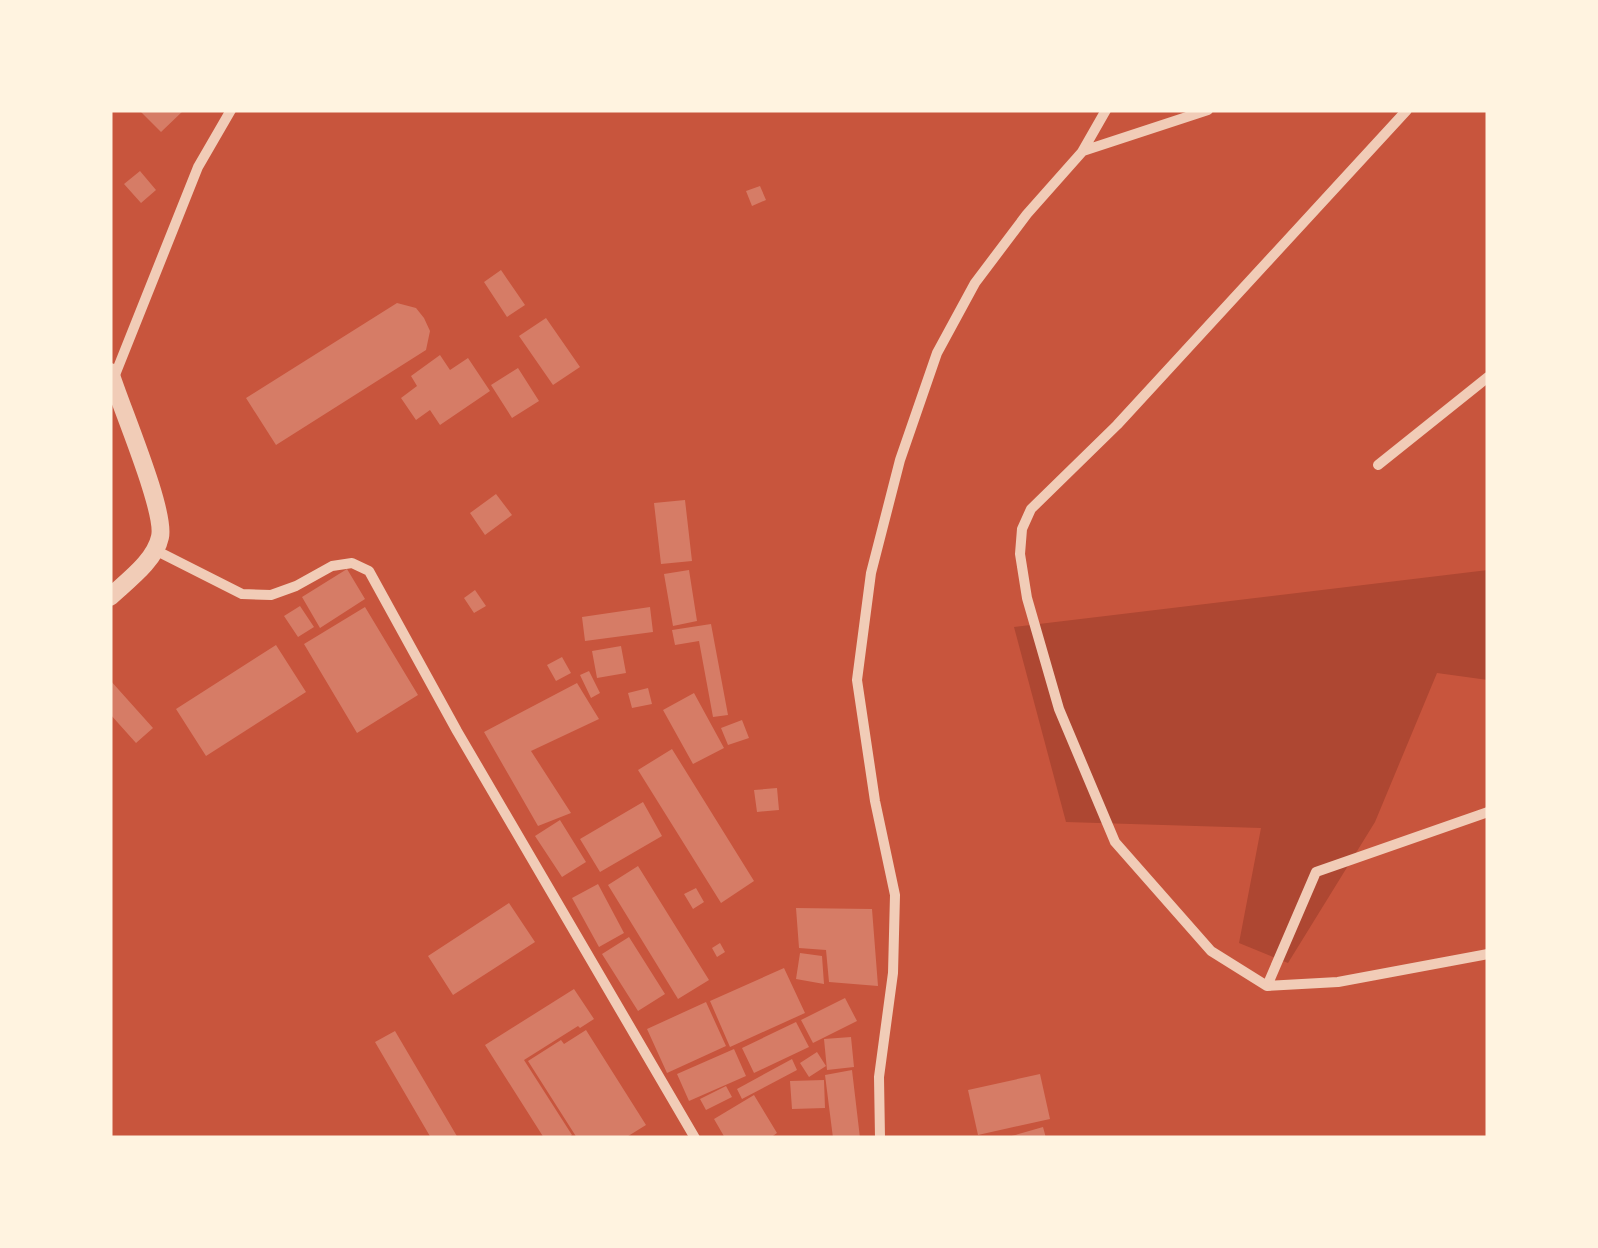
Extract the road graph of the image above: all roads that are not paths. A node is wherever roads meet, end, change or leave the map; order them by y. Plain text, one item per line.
1 (232, 110) edge
2 (1106, 110) edge
3 (1208, 110) edge
4 (1407, 110) edge
5 (1082, 152) junction
6 (111, 377) edge
7 (1488, 377) edge
8 (1378, 466) dead end
9 (155, 550) junction
10 (110, 597) edge
11 (1488, 812) edge
12 (1488, 954) edge
13 (1267, 986) junction
14 (695, 1138) edge
15 (880, 1138) edge

1 - 6 street
2 - 5 street
3 - 5 street
4 - 13 street
5 - 15 street
6 - 9 street
7 - 8 street
9 - 10 street
9 - 14 street
11 - 13 street
12 - 13 street

